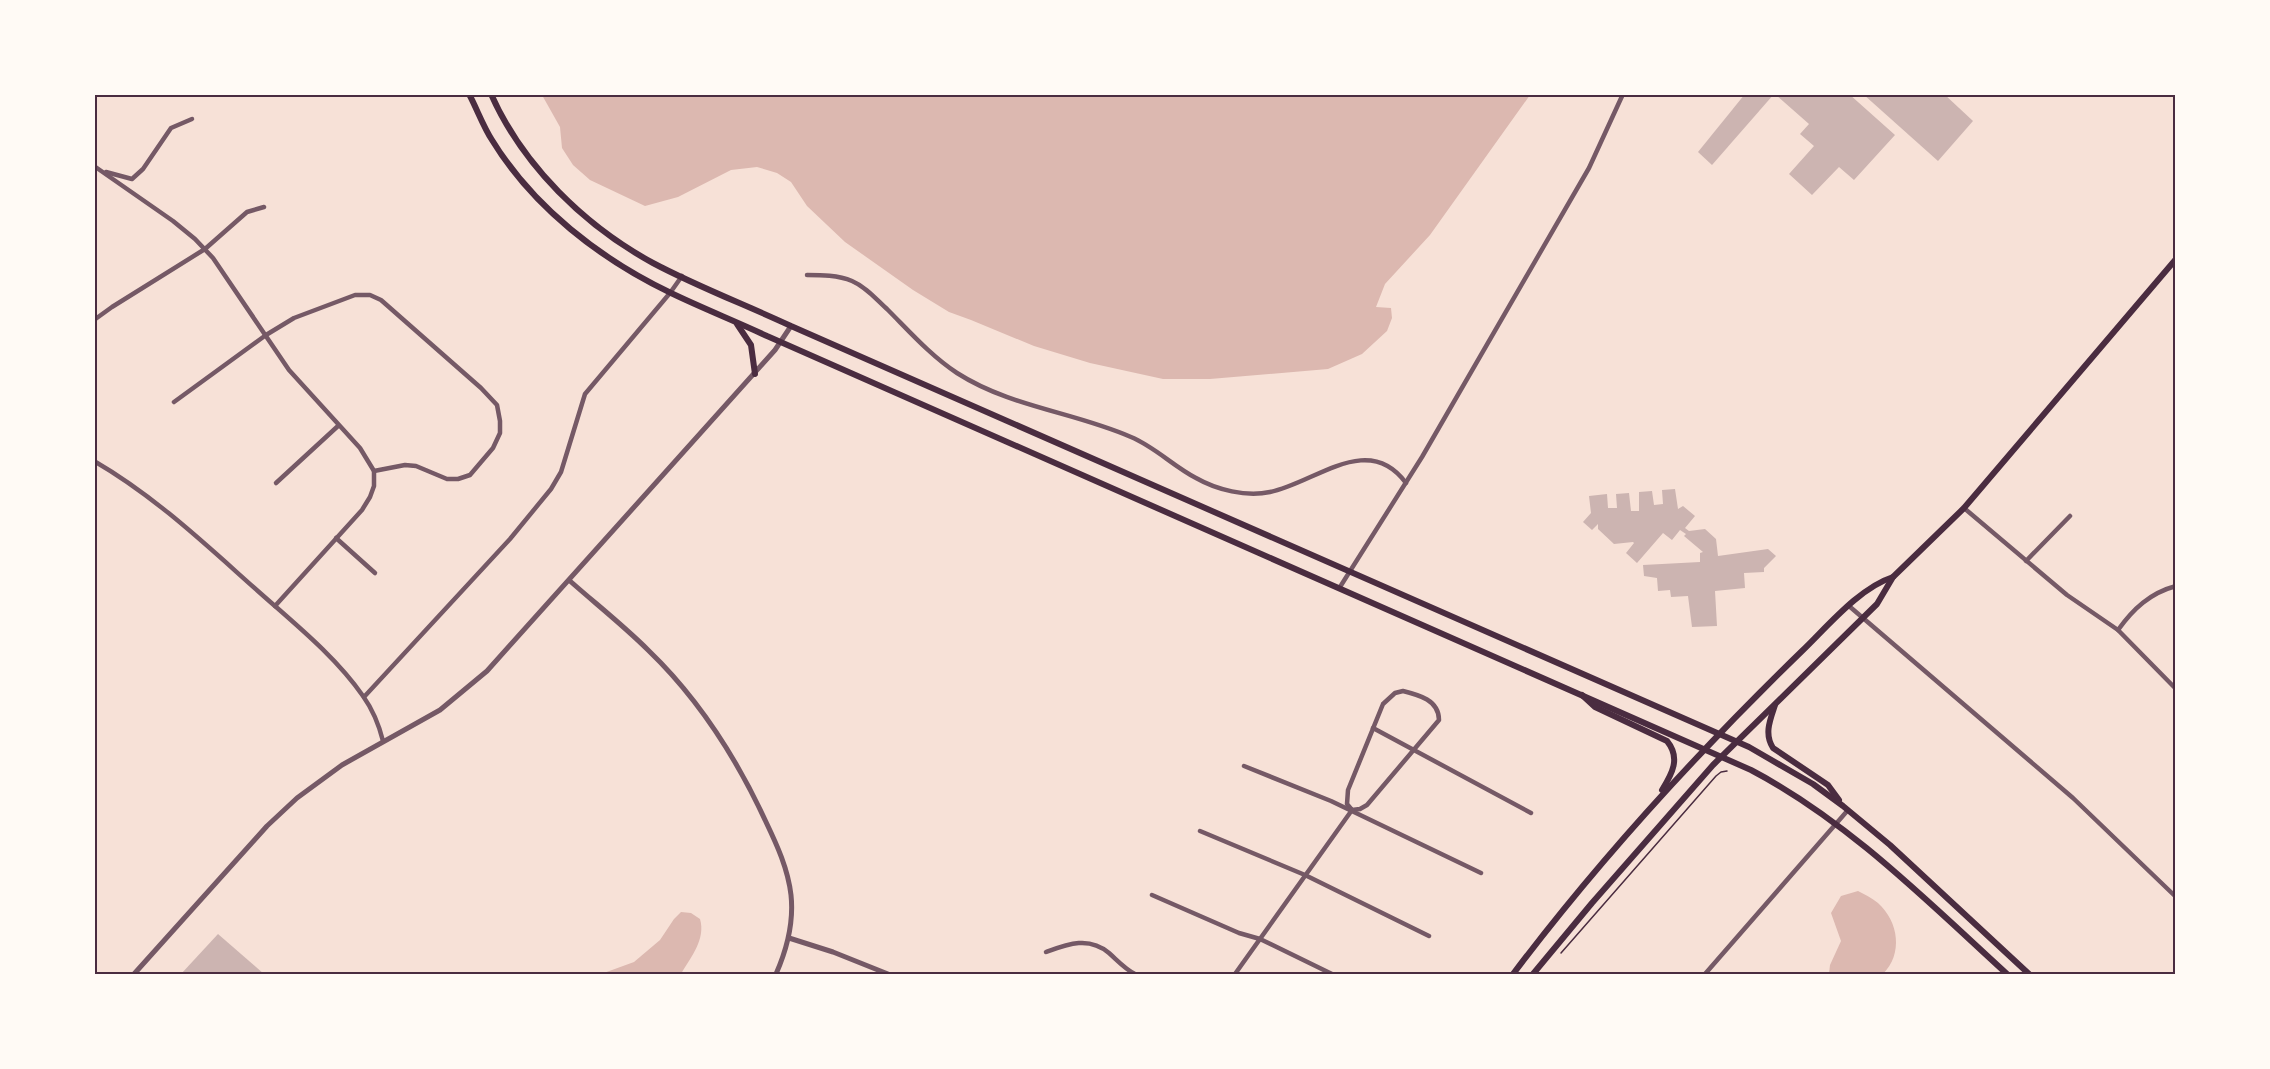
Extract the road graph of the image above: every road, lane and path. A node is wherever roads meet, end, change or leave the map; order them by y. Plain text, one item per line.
1 (469, 94) edge
2 (491, 94) edge
3 (1623, 94) edge
4 (192, 119) dead end
5 (94, 168) edge
6 (100, 171) junction
7 (264, 207) dead end
8 (205, 249) junction
9 (2175, 259) edge
10 (807, 275) dead end
11 (682, 276) junction
12 (670, 293) junction
13 (94, 320) edge
14 (735, 321) junction
15 (790, 326) junction
16 (266, 335) junction
17 (781, 342) junction
18 (755, 374) junction
19 (174, 402) dead end
20 (338, 426) junction
21 (94, 461) edge
22 (375, 471) junction
23 (276, 483) dead end
24 (1406, 483) junction
25 (1964, 508) junction
26 (2070, 516) dead end
27 (336, 537) junction
28 (2026, 561) junction
29 (1350, 571) junction
30 (375, 573) dead end
31 (1893, 578) junction
32 (570, 581) junction
33 (2175, 586) edge
34 (1340, 587) junction
35 (275, 606) junction
36 (1849, 606) junction
37 (1863, 618) junction
38 (2118, 630) junction
39 (2175, 689) edge
40 (1577, 691) junction
41 (364, 698) junction
42 (1775, 704) junction
43 (1373, 728) junction
44 (1719, 733) junction
45 (383, 741) junction
46 (1737, 742) junction
47 (1705, 748) junction
48 (1415, 749) junction
49 (1722, 756) junction
50 (1244, 766) dead end
51 (1727, 771) dead end
52 (1654, 804) junction
53 (1846, 808) junction
54 (1352, 810) junction
55 (1531, 813) dead end
56 (1837, 824) junction
57 (1200, 831) dead end
58 (1481, 873) dead end
59 (1305, 875) junction
60 (1152, 895) dead end
61 (2175, 897) edge
62 (1429, 936) dead end
63 (789, 938) junction
64 (1260, 939) junction
65 (1046, 952) dead end
66 (1556, 959) dead end
67 (134, 975) edge
68 (776, 975) edge
69 (888, 975) edge
70 (1135, 975) edge
71 (1234, 975) edge
72 (1332, 975) edge
73 (1512, 975) edge
74 (1533, 975) edge
75 (1705, 975) edge
76 (2007, 975) edge
77 (2029, 975) edge

1 - 12 main road
2 - 11 main road
3 - 24 street
4 - 6 street
5 - 6 street
6 - 8 street
7 - 8 street
8 - 13 street
8 - 16 street
9 - 25 main road
10 - 24 street
11 - 12 street
11 - 15 main road
12 - 14 main road
12 - 41 street
14 - 17 main road
14 - 18 main road
15 - 17 street
15 - 29 main road
16 - 19 street
16 - 20 street
16 - 22 street
17 - 18 street
17 - 34 main road
18 - 32 street
20 - 22 street
20 - 23 street
21 - 35 street
22 - 27 street
24 - 29 street
25 - 28 street
25 - 31 main road
26 - 28 street
27 - 30 street
27 - 35 street
28 - 38 street
29 - 34 street
29 - 44 main road
31 - 36 main road
31 - 37 main road
32 - 45 street
32 - 63 street
33 - 38 street
34 - 40 main road
35 - 41 street
36 - 37 street
36 - 44 main road
37 - 42 main road
37 - 61 street
38 - 39 street
40 - 47 main road
40 - 52 main road
41 - 45 street
42 - 46 main road
42 - 53 main road
43 - 48 street
43 - 48 street
43 - 54 street
44 - 46 main road
44 - 47 main road
45 - 67 street
46 - 49 main road
46 - 53 main road
47 - 49 main road
47 - 52 main road
48 - 54 street
48 - 55 street
49 - 56 main road
49 - 74 main road
50 - 54 street
51 - 66 path
52 - 73 main road
53 - 56 street
53 - 77 main road
54 - 58 street
54 - 59 street
56 - 75 street
56 - 76 main road
57 - 59 street
59 - 62 street
59 - 64 street
60 - 64 street
63 - 68 street
63 - 69 street
64 - 71 street
64 - 72 street
65 - 70 street

